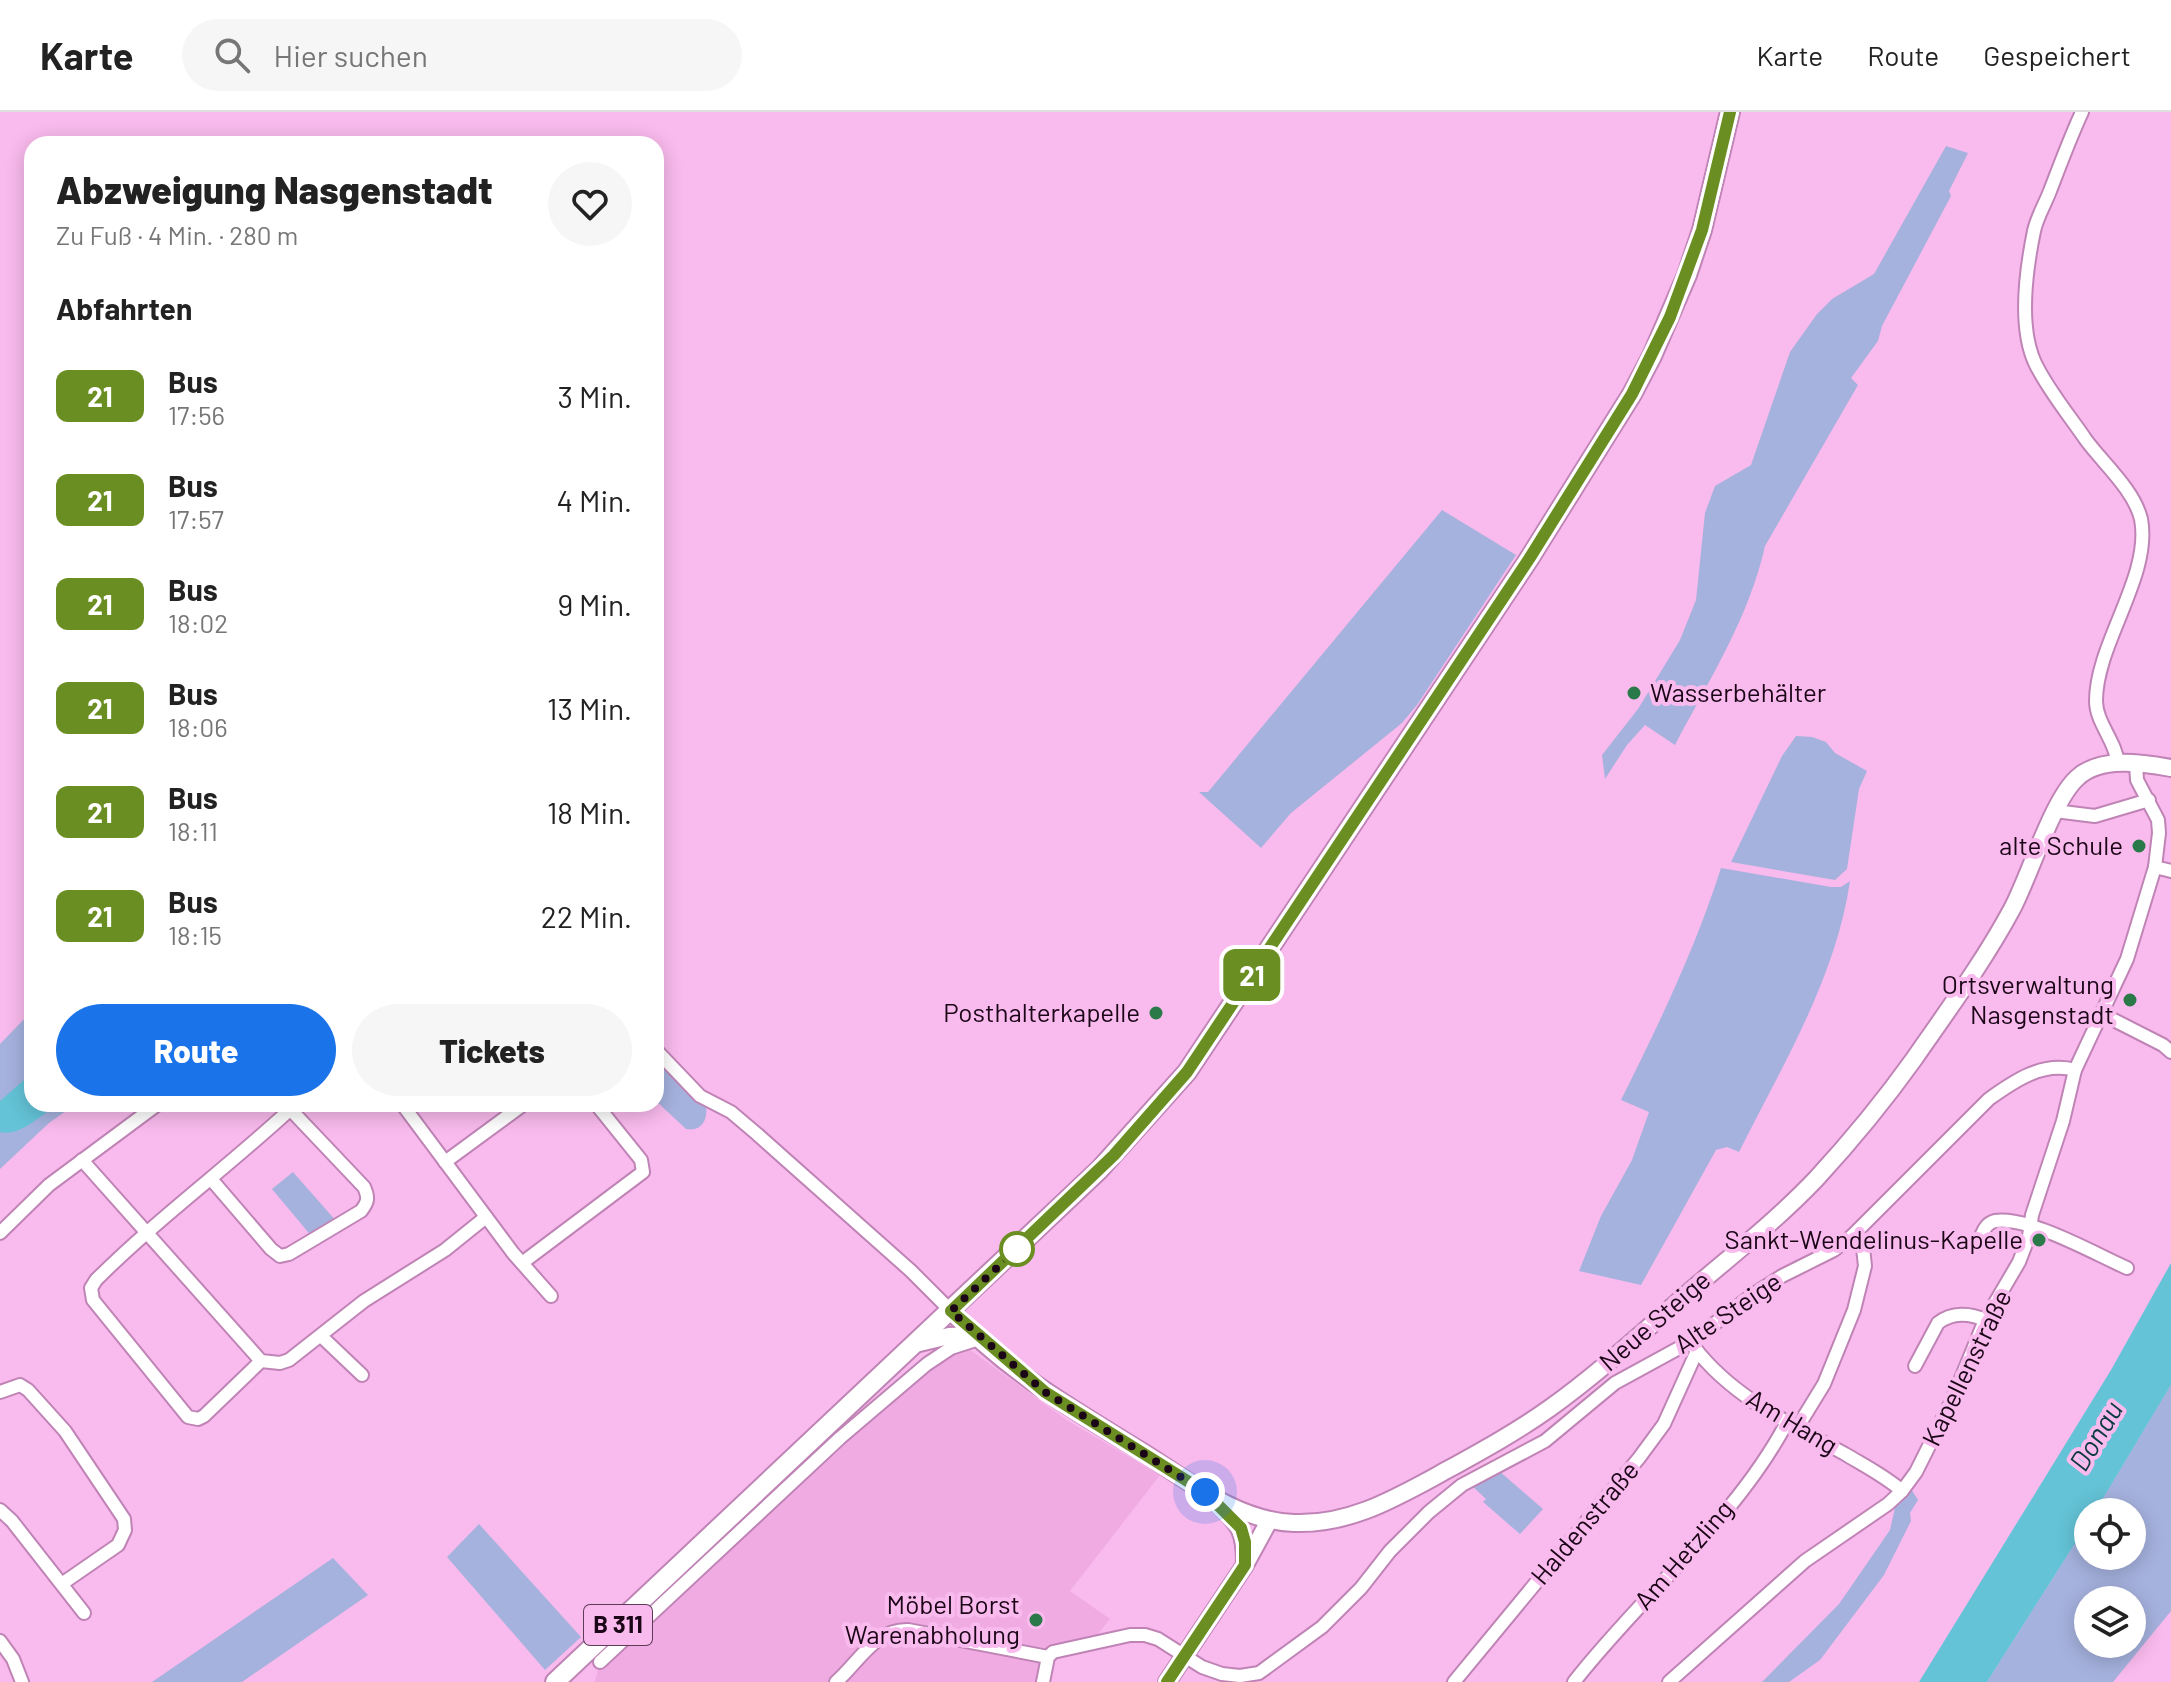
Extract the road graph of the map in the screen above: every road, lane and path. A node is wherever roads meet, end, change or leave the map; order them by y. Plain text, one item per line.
1 (1730, 112) edge
2 (2082, 112) edge
3 (2118, 764) junction
4 (2136, 764) junction
5 (2171, 768) edge
6 (2149, 800) junction
7 (2055, 811) junction
8 (2171, 814) edge
9 (2158, 820) junction
10 (2155, 867) junction
11 (2171, 871) edge
12 (2102, 1014) junction
13 (2171, 1052) edge
14 (664, 1058) edge
15 (2075, 1070) junction
16 (147, 1112) edge
17 (287, 1112) edge
18 (297, 1112) edge
19 (408, 1112) edge
20 (513, 1112) edge
21 (602, 1112) edge
22 (82, 1160) junction
23 (445, 1162) junction
24 (211, 1179) junction
25 (486, 1217) junction
26 (2030, 1226) junction
27 (145, 1232) junction
28 (0, 1233) edge
29 (1982, 1234) dead end
30 (1852, 1236) junction
31 (522, 1263) junction
32 (2127, 1268) dead end
33 (551, 1296) dead end
34 (951, 1311) junction
35 (1985, 1320) junction
36 (321, 1336) junction
37 (978, 1337) junction
38 (915, 1344) junction
39 (1694, 1346) junction
40 (261, 1361) junction
41 (1915, 1366) dead end
42 (362, 1375) dead end
43 (0, 1392) edge
44 (1792, 1425) junction
45 (1902, 1491) junction
46 (1205, 1492) junction
47 (0, 1510) edge
48 (1269, 1521) junction
49 (1245, 1565) junction
50 (63, 1583) junction
51 (84, 1613) dead end
52 (0, 1641) edge
53 (1185, 1656) junction
54 (1048, 1657) junction
55 (600, 1662) dead end
56 (1259, 1678) edge
57 (22, 1682) edge
58 (555, 1682) edge
59 (836, 1682) edge
60 (1043, 1682) edge
61 (1167, 1682) edge
62 (1454, 1682) edge
63 (1574, 1682) edge
64 (1669, 1682) edge

1 - 34 main road, B 311
2 - 3 street
3 - 4 main road, Neue Steige
3 - 7 main road, Neue Steige
4 - 5 main road, Neue Steige
4 - 6 street, Kapellenstraße
6 - 7 street
6 - 9 street, Kapellenstraße
7 - 48 main road, Neue Steige
8 - 9 street
9 - 10 street, Kapellenstraße
10 - 11 street
10 - 12 street, Kapellenstraße
12 - 13 street
12 - 15 street, Kapellenstraße
14 - 34 street
15 - 26 street, Kapellenstraße
15 - 30 street, Alte Steige
16 - 22 street
17 - 24 street
18 - 24 street
19 - 23 street
20 - 23 street
21 - 31 street
22 - 27 street
22 - 28 street
23 - 25 street
24 - 27 street
25 - 31 street
25 - 36 street
26 - 29 street
26 - 32 street
26 - 35 street, Kapellenstraße
27 - 40 street
27 - 40 street
30 - 39 street, Alte Steige
30 - 44 street, Am Hetzling
31 - 33 street
34 - 37 main road, Neue Steige
34 - 38 main road, B 311
35 - 41 street
35 - 45 street, Kapellenstraße
36 - 40 street
36 - 42 street
37 - 38 main road
37 - 46 main road, Neue Steige
37 - 55 street
38 - 58 main road, B 311
39 - 44 street, Am Hang
39 - 56 street, Alte Steige
39 - 62 street, Haldenstraße
43 - 50 street
44 - 45 street, Am Hang
44 - 63 street, Am Hetzling
45 - 64 street, Kapellenstraße
46 - 48 main road, Neue Steige
46 - 49 main road
47 - 50 street
48 - 49 main road
49 - 53 main road
50 - 51 street
52 - 57 street
53 - 54 street, Alte Steige
53 - 56 street, Alte Steige
53 - 61 main road
54 - 59 street
54 - 60 street

